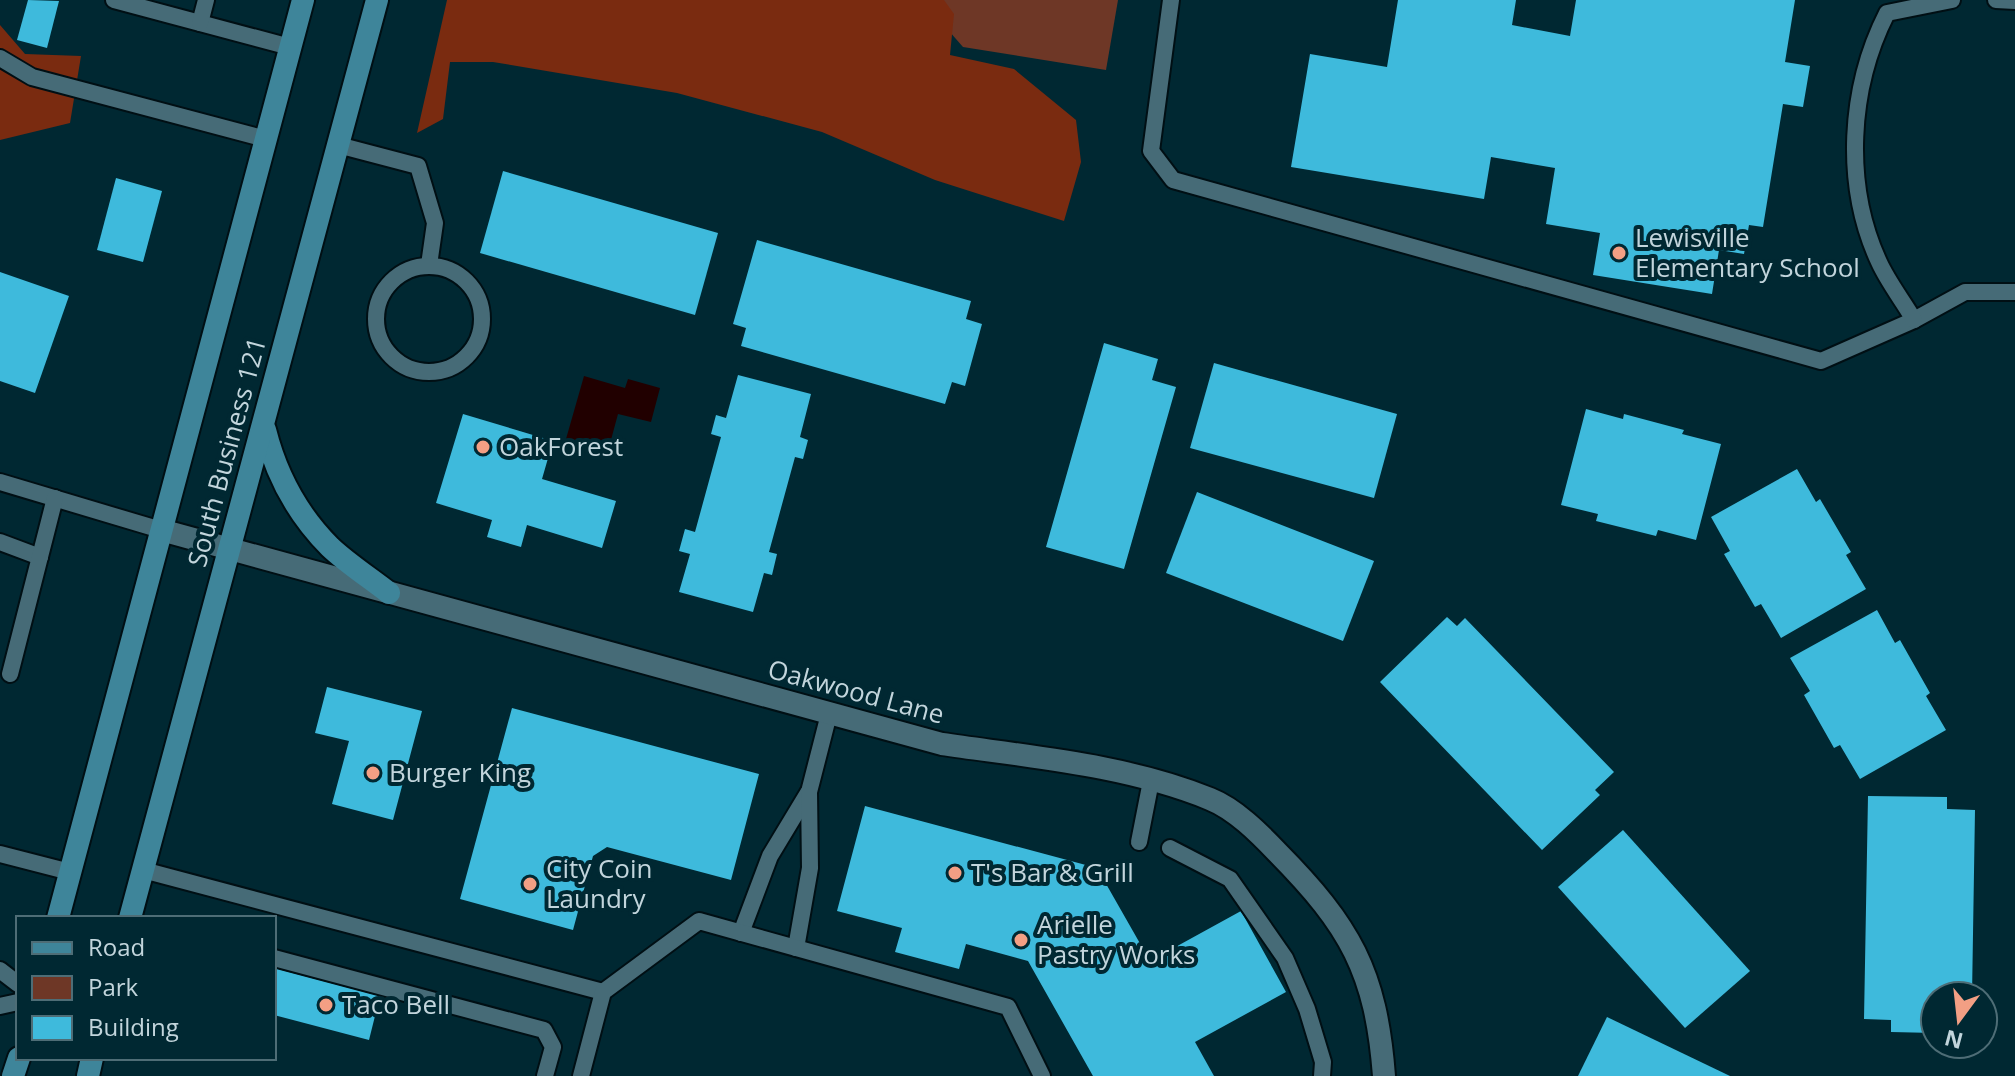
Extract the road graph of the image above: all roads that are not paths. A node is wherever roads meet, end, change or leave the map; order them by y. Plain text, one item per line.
1 (114, 0) edge
2 (206, 0) edge
3 (303, 0) edge
4 (377, 0) edge
5 (1171, 0) edge
6 (1952, 0) edge
7 (1996, 0) edge
8 (2015, 1) edge
9 (200, 23) junction
10 (290, 47) junction
11 (0, 58) edge
12 (266, 139) junction
13 (338, 145) junction
14 (429, 265) junction
15 (2015, 292) edge
16 (1914, 320) junction
17 (264, 426) junction
18 (0, 482) edge
19 (55, 498) junction
20 (161, 530) junction
21 (0, 542) edge
22 (230, 549) junction
23 (40, 557) junction
24 (389, 593) junction
25 (10, 674) dead end
26 (829, 714) junction
27 (1151, 781) junction
28 (809, 792) junction
29 (1139, 842) dead end
30 (1170, 848) dead end
31 (0, 854) edge
32 (143, 870) junction
33 (70, 872) junction
34 (59, 916) edge
35 (131, 916) edge
36 (741, 933) junction
37 (796, 948) junction
38 (276, 959) edge
39 (0, 970) edge
40 (16, 982) edge
41 (603, 992) junction
42 (0, 1071) edge
43 (11, 1076) edge
44 (545, 1076) edge
45 (581, 1076) edge
46 (1042, 1076) edge
47 (1322, 1076) edge
48 (1384, 1076) edge

1 - 9 lane
2 - 9 lane
3 - 10 main road, South Business 121
4 - 13 main road, South Business 121
5 - 16 lane
6 - 16 lane
7 - 8 lane
9 - 10 lane
10 - 12 main road, South Business 121
11 - 12 lane
12 - 20 main road, South Business 121
13 - 14 lane
13 - 17 main road, South Business 121
14 - 14 lane
15 - 16 lane
17 - 22 main road, South Business 121
17 - 24 main road
18 - 19 lane
19 - 20 lane
19 - 23 lane
20 - 22 street, Oakwood Lane
20 - 33 main road, South Business 121
21 - 23 lane
22 - 24 street, Oakwood Lane
22 - 32 main road, South Business 121
23 - 25 lane
24 - 26 street, Oakwood Lane
26 - 27 street, Oakwood Lane
26 - 28 lane
27 - 29 lane
27 - 48 street, Oakwood Lane
28 - 36 lane
28 - 37 lane
30 - 47 lane
31 - 33 lane
32 - 35 main road, South Business 121
32 - 41 lane
33 - 34 main road, South Business 121
36 - 37 lane
36 - 41 lane
37 - 46 lane
38 - 44 lane
39 - 40 lane
41 - 45 lane
42 - 43 lane

